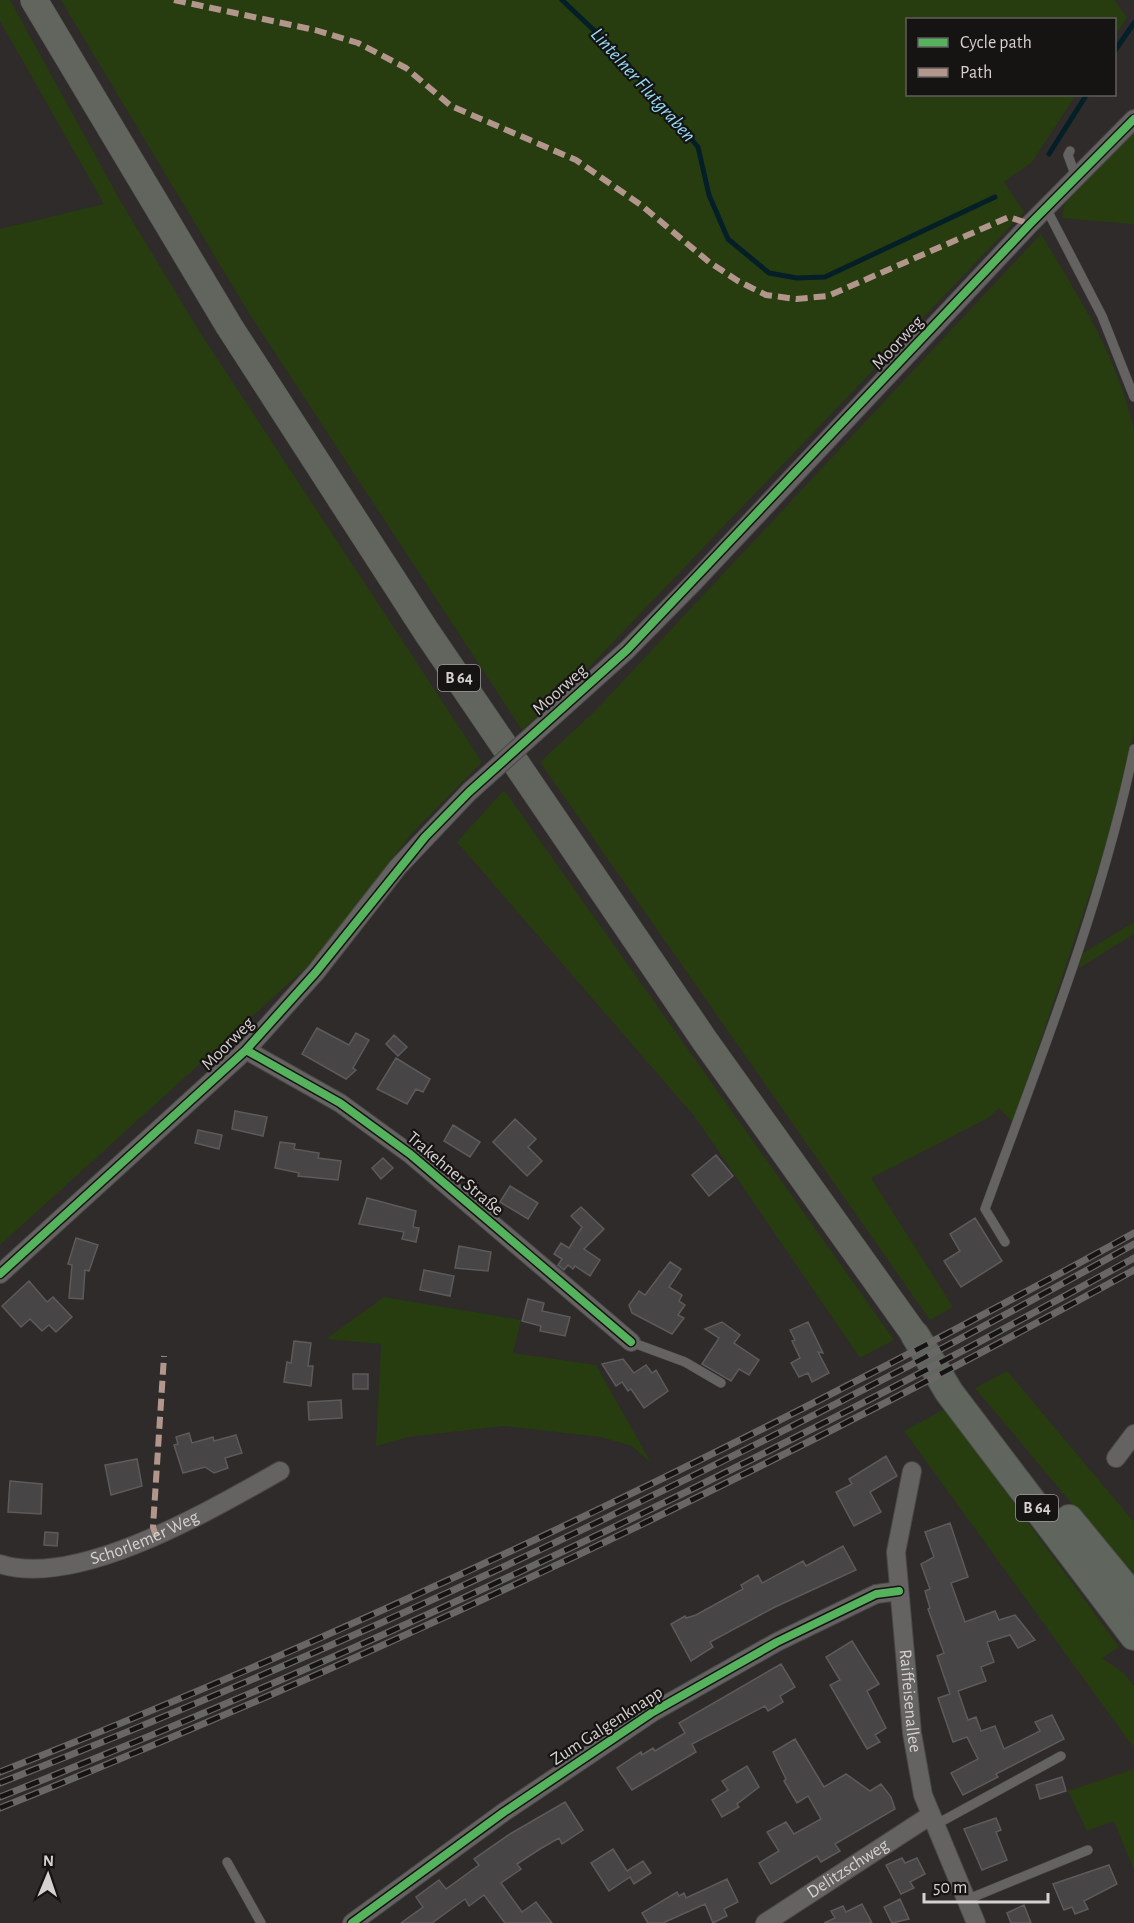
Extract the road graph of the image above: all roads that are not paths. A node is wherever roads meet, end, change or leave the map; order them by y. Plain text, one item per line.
1 (34, 0) edge
2 (1134, 119) edge
3 (1070, 151) dead end
4 (1076, 177) junction
5 (1046, 208) junction
6 (1134, 397) edge
7 (1134, 749) edge
8 (246, 1050) junction
9 (1005, 1242) dead end
10 (0, 1274) edge
11 (915, 1335) junction
12 (631, 1342) joint
13 (721, 1383) dead end
14 (1134, 1434) edge
15 (1116, 1458) dead end
16 (280, 1471) dead end
17 (912, 1471) dead end
18 (0, 1564) edge
19 (899, 1591) junction
20 (1134, 1598) edge
21 (1134, 1636) edge
22 (1061, 1756) dead end
23 (933, 1820) junction
24 (1088, 1850) dead end
25 (227, 1862) dead end
26 (966, 1900) junction
27 (261, 1923) edge
28 (352, 1923) edge
29 (765, 1923) edge
30 (976, 1923) edge

1 - 11 main road, B 64
2 - 4 street, Moorweg
3 - 4 lane
4 - 5 street, Moorweg
5 - 6 lane
5 - 8 street, Moorweg, bridge
7 - 9 lane
8 - 10 street, Moorweg
8 - 12 street, Trakehner Straße
11 - 20 highway, B 64
11 - 21 highway, B 64
12 - 13 lane
14 - 15 street
16 - 18 street, Schorlemer Weg
17 - 19 street, Raiffeisenallee
19 - 23 street, Raiffeisenallee
19 - 28 street, Zum Galgenknapp
22 - 23 lane
23 - 26 street, Raiffeisenallee
23 - 29 street, Delitzschweg
24 - 26 lane
25 - 27 lane
26 - 30 street, Raiffeisenallee

